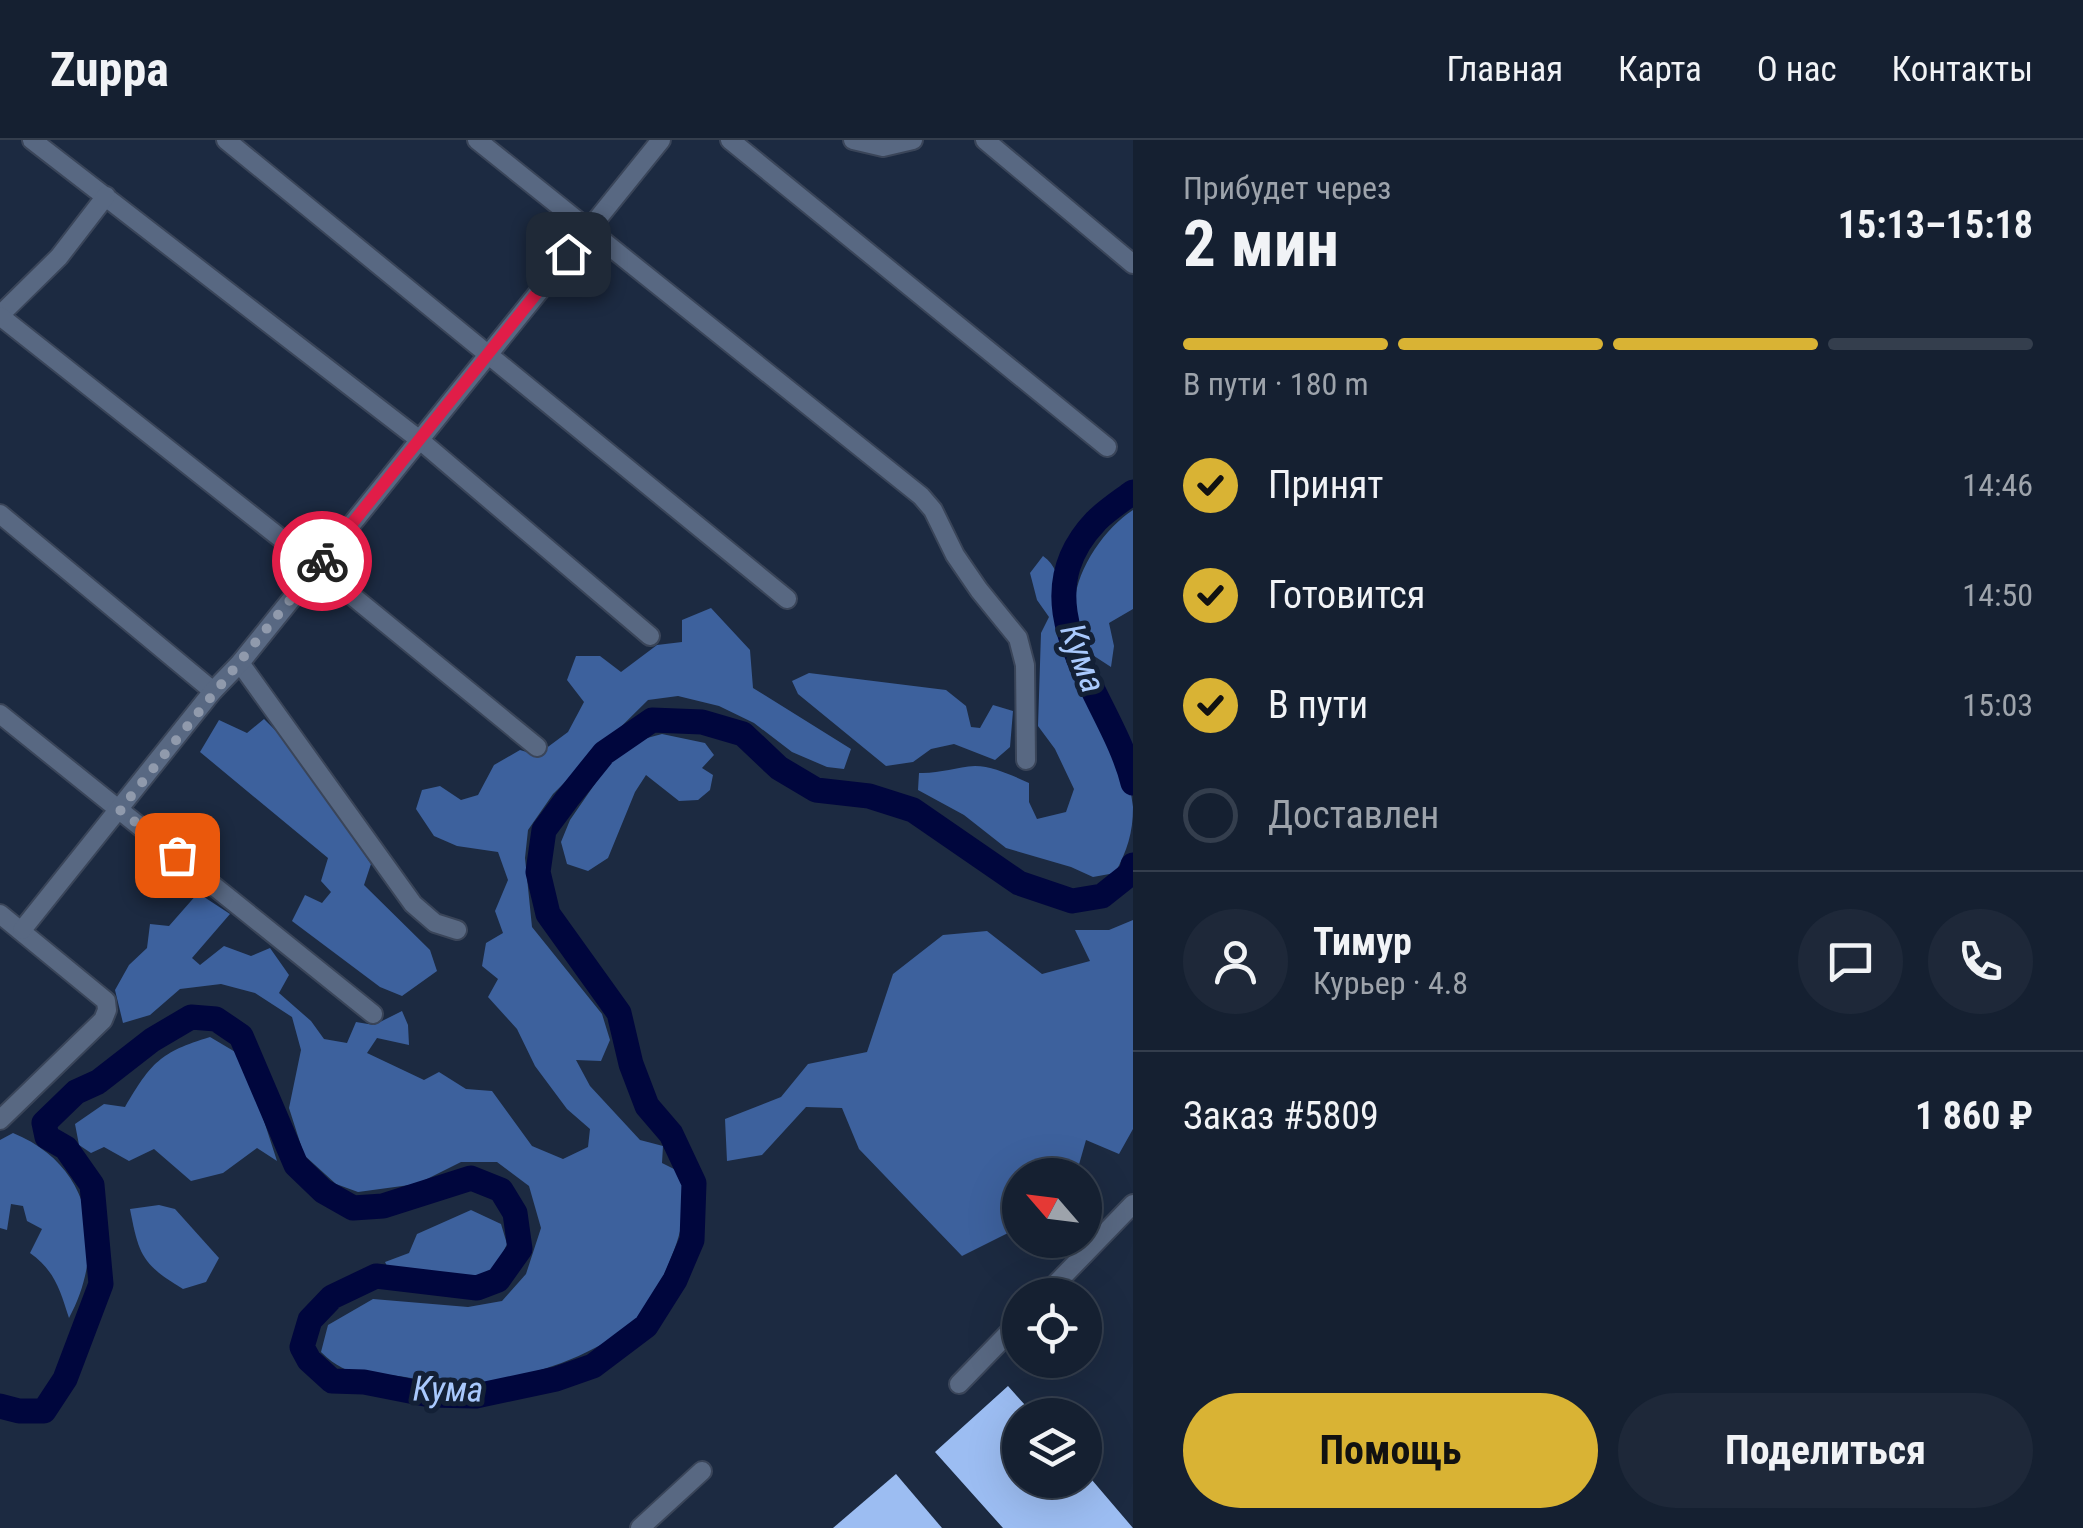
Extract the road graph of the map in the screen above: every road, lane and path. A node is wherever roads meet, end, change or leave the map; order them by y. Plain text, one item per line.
1 (32, 140) edge
2 (226, 140) edge
3 (477, 140) edge
4 (661, 140) edge
5 (730, 140) edge
6 (854, 140) edge
7 (914, 140) edge
8 (985, 140) edge
9 (106, 196) junction
10 (588, 230) junction
11 (1133, 264) edge
12 (0, 315) edge
13 (489, 355) junction
14 (421, 442) junction
15 (1107, 448) dead end
16 (0, 514) edge
17 (317, 567) junction
18 (787, 599) dead end
19 (650, 636) dead end
20 (240, 663) junction
21 (213, 691) junction
22 (0, 714) edge
23 (537, 747) dead end
24 (1026, 760) dead end
25 (120, 810) junction
26 (0, 914) edge
27 (22, 930) junction
28 (457, 930) dead end
29 (373, 1014) dead end
30 (0, 1120) edge
31 (1133, 1204) edge
32 (1061, 1278) edge
33 (1002, 1340) edge
34 (960, 1384) dead end
35 (702, 1471) dead end
36 (640, 1528) edge

1 - 9 street
2 - 13 street
3 - 10 street
4 - 10 street
5 - 15 street
6 - 7 street
8 - 11 street
9 - 12 street
9 - 14 street
10 - 13 street
10 - 24 street
12 - 17 street
13 - 14 street
13 - 18 street
14 - 17 street
14 - 19 street
16 - 21 street
17 - 20 street
17 - 23 street
20 - 21 street
20 - 28 street
21 - 25 street
22 - 25 street
25 - 27 street
25 - 29 street
26 - 27 street
27 - 30 street
31 - 32 street
33 - 34 street
35 - 36 street

